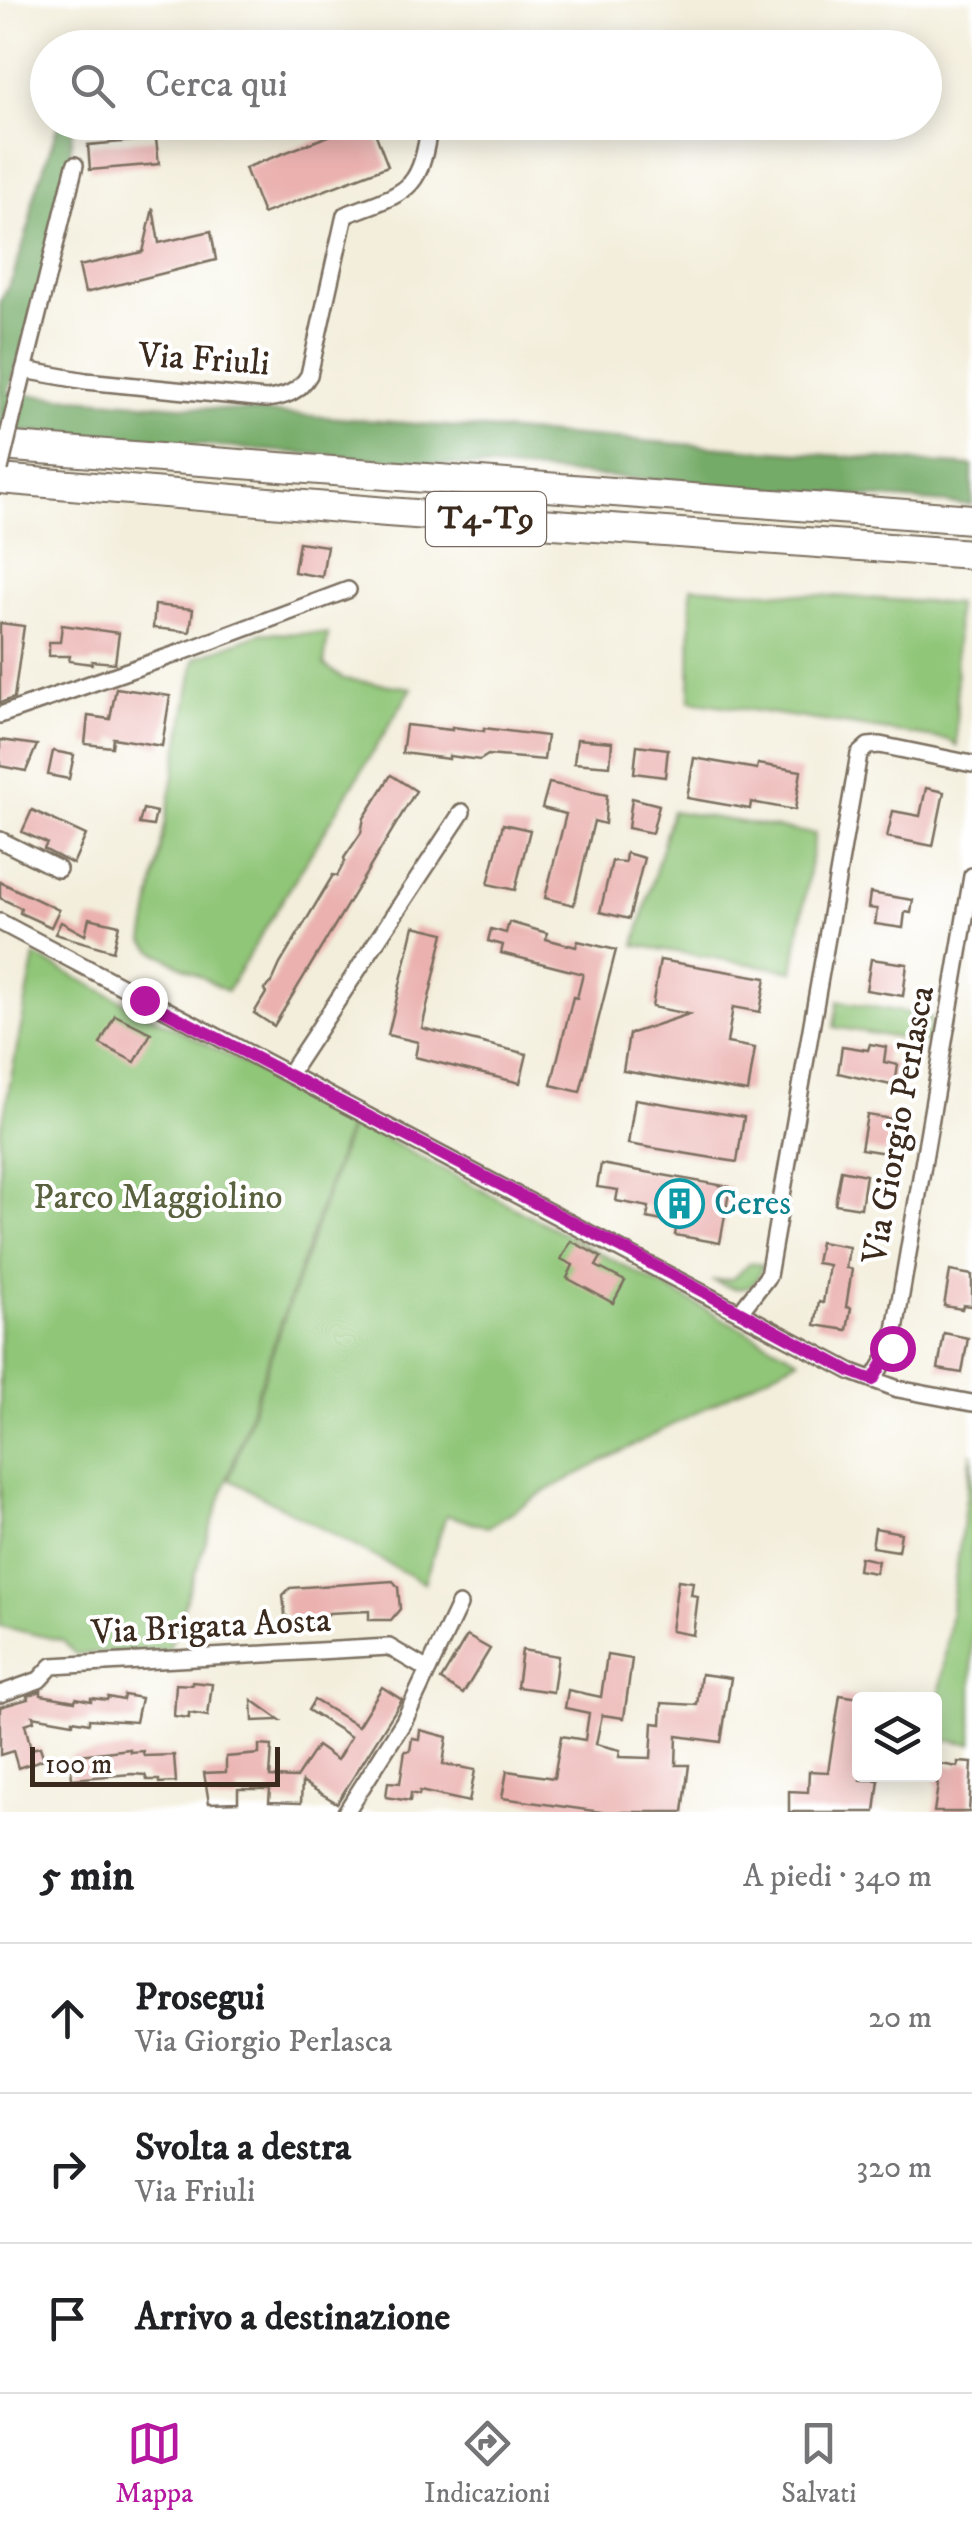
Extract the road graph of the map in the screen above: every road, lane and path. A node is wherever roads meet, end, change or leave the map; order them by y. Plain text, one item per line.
1 (427, 140) edge
2 (75, 166) dead end
3 (24, 370) junction
4 (0, 446) edge
5 (0, 469) edge
6 (0, 479) edge
7 (972, 518) edge
8 (972, 554) edge
9 (348, 590) dead end
10 (0, 714) edge
11 (972, 764) edge
12 (462, 812) dead end
13 (0, 840) edge
14 (58, 868) dead end
15 (972, 876) edge
16 (0, 922) edge
17 (289, 1074) junction
18 (740, 1312) junction
19 (873, 1380) junction
20 (972, 1403) edge
21 (459, 1605) dead end
22 (428, 1670) junction
23 (0, 1694) edge
24 (346, 1812) edge

1 - 3 street, Via Friuli
2 - 3 street
3 - 5 street, bridge
4 - 7 highway, T4-T9
6 - 8 highway, T4-T9
9 - 10 street
11 - 18 street
12 - 17 street
13 - 14 street
15 - 19 street, Via Giorgio Perlasca
16 - 17 street
17 - 18 street
18 - 19 street
19 - 20 street
21 - 22 street
22 - 23 street, Via Brigata Aosta
22 - 24 street

